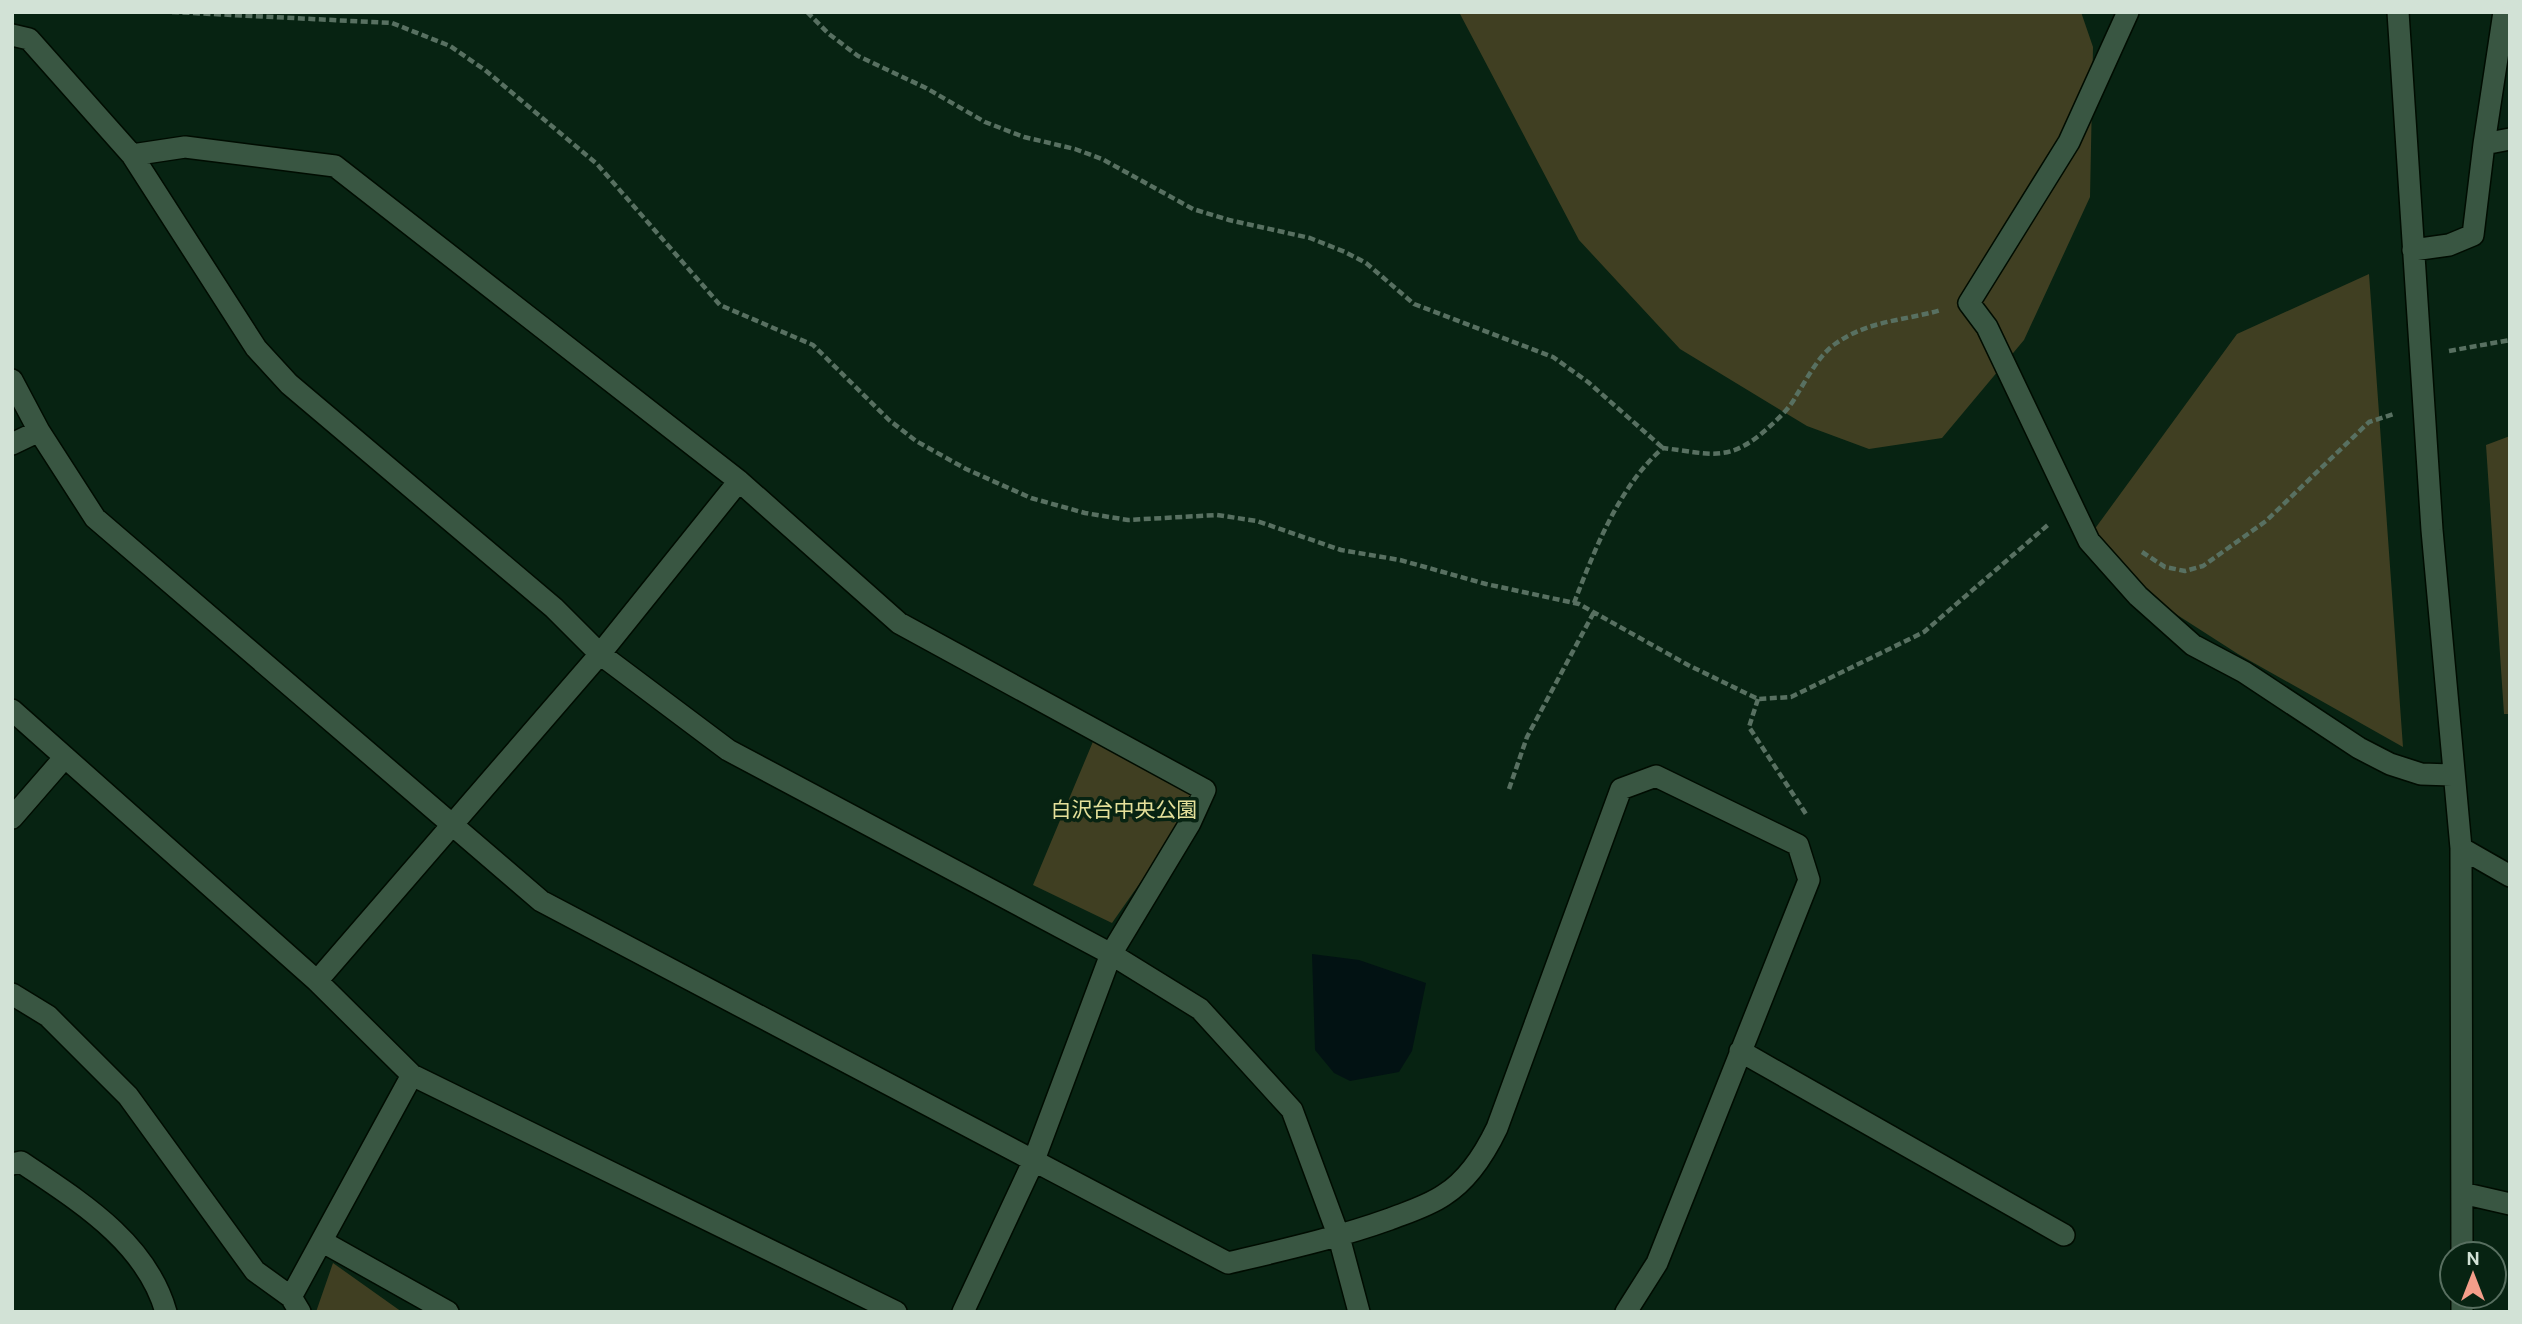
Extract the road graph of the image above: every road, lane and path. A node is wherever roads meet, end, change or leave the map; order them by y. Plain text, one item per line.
1 (172, 12) edge
2 (807, 12) edge
3 (2129, 12) edge
4 (2398, 12) edge
5 (2504, 12) edge
6 (12, 35) edge
7 (2510, 139) edge
8 (2484, 144) junction
9 (131, 155) junction
10 (2413, 250) junction
11 (1969, 303) junction
12 (2510, 340) edge
13 (2420, 353) junction
14 (12, 380) edge
15 (2424, 411) junction
16 (39, 430) junction
17 (12, 444) edge
18 (1663, 448) junction
19 (740, 481) junction
20 (2074, 508) junction
21 (2131, 545) dead end
22 (1574, 603) junction
23 (1594, 612) junction
24 (600, 654) junction
25 (1758, 699) junction
26 (12, 710) edge
27 (65, 757) junction
28 (2452, 775) junction
29 (1509, 789) dead end
30 (1807, 815) dead end
31 (12, 818) edge
32 (452, 827) junction
33 (2461, 848) junction
34 (2510, 876) edge
35 (1111, 954) junction
36 (317, 981) junction
37 (12, 994) edge
38 (1740, 1051) junction
39 (412, 1075) junction
40 (1034, 1160) junction
41 (12, 1164) edge
42 (2462, 1194) junction
43 (2510, 1204) edge
44 (2064, 1235) dead end
45 (1339, 1237) junction
46 (2462, 1240) edge
47 (323, 1242) junction
48 (296, 1305) edge
49 (166, 1312) edge
50 (448, 1312) edge
51 (896, 1312) edge
52 (963, 1312) edge
53 (1359, 1312) edge
54 (1626, 1312) edge

1 - 22 path
2 - 18 path
3 - 11 street
4 - 10 street
5 - 8 street
6 - 9 street
7 - 8 street
8 - 10 street
9 - 19 street
9 - 24 street
10 - 13 street
11 - 18 path
11 - 20 street
12 - 13 path
13 - 15 street
14 - 16 street
15 - 21 path
15 - 28 street
16 - 17 street
16 - 32 street
18 - 22 path
19 - 24 street
19 - 35 street
20 - 25 path
20 - 28 street
22 - 23 path
23 - 25 path
23 - 29 path
24 - 32 street
24 - 35 street
25 - 30 path
26 - 27 street
27 - 31 street
27 - 36 street
28 - 33 street
32 - 36 street
32 - 40 street
33 - 34 street
33 - 42 street
35 - 40 street
35 - 45 street
36 - 39 street
37 - 48 street
38 - 44 street
38 - 45 street
38 - 54 street
39 - 47 street
39 - 51 street
40 - 45 street
40 - 52 street
41 - 49 street
42 - 43 street
42 - 46 street
45 - 53 street
47 - 48 street
47 - 50 street

